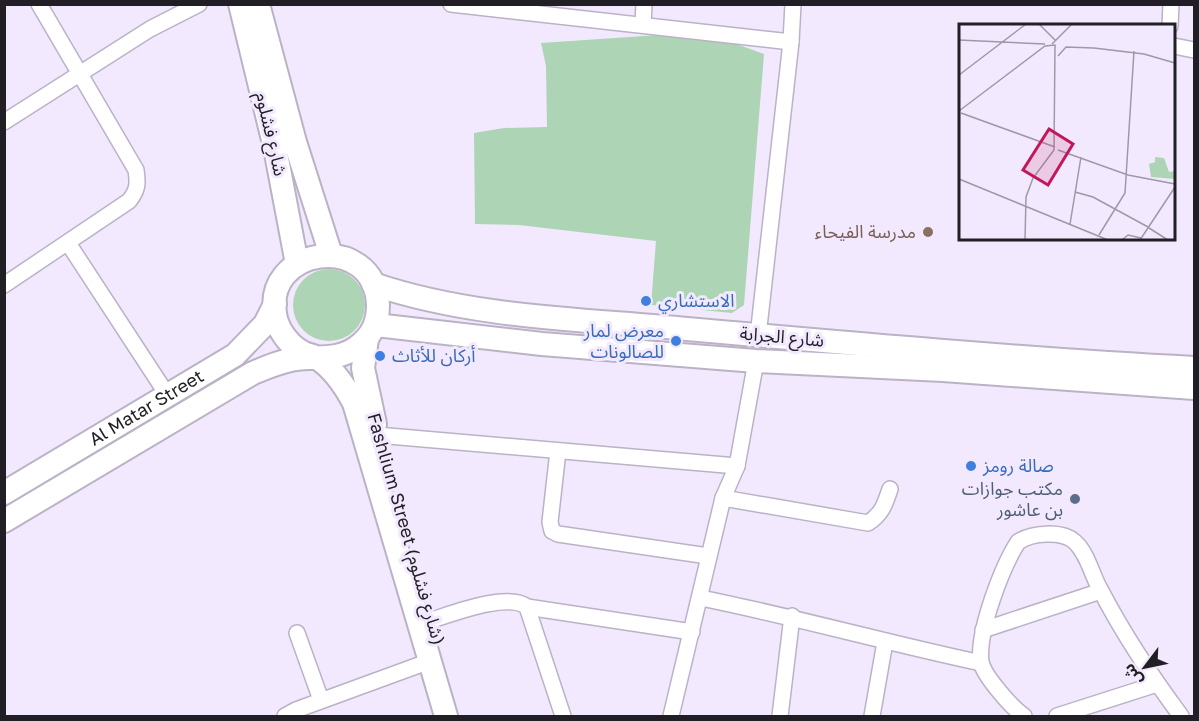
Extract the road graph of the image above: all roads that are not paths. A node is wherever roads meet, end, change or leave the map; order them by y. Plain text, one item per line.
1 (39, 4) edge
2 (199, 4) edge
3 (240, 4) edge
4 (258, 4) edge
5 (451, 4) edge
6 (644, 4) edge
7 (793, 4) edge
8 (1171, 4) edge
9 (490, 7) edge
10 (643, 24) junction
11 (1170, 24) edge
12 (791, 42) junction
13 (1175, 46) edge
14 (1194, 50) edge
15 (81, 72) junction
16 (4, 122) edge
17 (68, 243) junction
18 (331, 255) junction
19 (297, 264) junction
20 (374, 284) junction
21 (4, 285) edge
22 (275, 304) junction
23 (371, 332) junction
24 (758, 336) junction
25 (316, 357) junction
26 (943, 360) junction
27 (756, 361) junction
28 (1194, 368) edge
29 (1194, 388) edge
30 (168, 396) junction
31 (373, 444) junction
32 (558, 451) junction
33 (737, 466) junction
34 (890, 489) dead end
35 (4, 494) edge
36 (723, 498) junction
37 (4, 520) edge
38 (708, 556) junction
39 (1101, 591) junction
40 (700, 598) junction
41 (527, 607) junction
42 (792, 616) junction
43 (432, 620) junction
44 (983, 630) junction
45 (692, 632) junction
46 (297, 633) dead end
47 (885, 642) junction
48 (430, 661) junction
49 (981, 663) junction
50 (1157, 684) junction
51 (321, 700) junction
52 (293, 714) edge
53 (1058, 716) edge
54 (446, 717) edge
55 (461, 717) edge
56 (563, 717) edge
57 (671, 717) edge
58 (780, 717) edge
59 (872, 717) edge
60 (1024, 717) edge
61 (1181, 717) edge

1 - 15 street
2 - 15 street
3 - 19 main road, شارع فشلوم
4 - 18 main road, شارع فشلوم
5 - 9 street
6 - 10 street
7 - 12 street
8 - 11 street
9 - 10 street
10 - 12 street
12 - 24 street
13 - 14 street
15 - 16 street
15 - 17 street
17 - 21 street
17 - 30 street
18 - 19 main road
18 - 20 main road
19 - 22 main road
20 - 23 main road
20 - 24 main road, شارع الجرابة
22 - 25 main road
22 - 30 main road, Al Matar Street
23 - 25 main road
23 - 27 main road, شارع الجرابة
23 - 31 main road, Fashlium Street (شارع فشلوم)
24 - 26 main road, شارع الجرابة
25 - 31 main road
25 - 37 main road
26 - 27 main road, شارع الجرابة
26 - 28 main road, شارع الجرابة
26 - 29 main road, شارع الجرابة
27 - 33 street
30 - 35 main road, Al Matar Street
31 - 32 street
31 - 43 main road, Fashlium Street (شارع فشلوم)
31 - 48 main road
32 - 33 street
32 - 38 street
33 - 36 street
34 - 36 street
36 - 38 street
38 - 40 street
39 - 44 street
39 - 44 street
39 - 50 street
40 - 42 street
40 - 45 street
41 - 43 street
41 - 45 street
41 - 56 street
42 - 47 street
42 - 58 street
43 - 55 main road, Fashlium Street (شارع فشلوم)
44 - 49 street
45 - 57 street
46 - 51 street
47 - 49 street
47 - 59 street
48 - 51 street
48 - 54 main road
49 - 60 street
50 - 53 street
50 - 61 street
51 - 52 street

